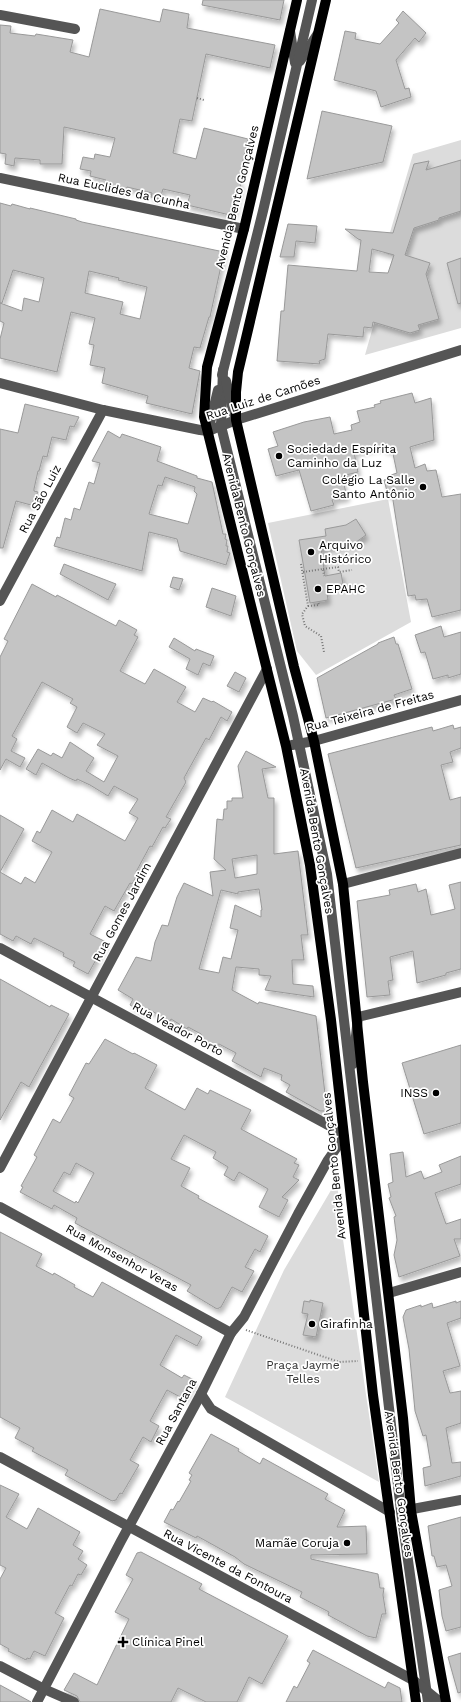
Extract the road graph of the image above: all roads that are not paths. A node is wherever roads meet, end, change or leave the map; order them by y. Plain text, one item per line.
1 (297, 0) edge
2 (312, 0) edge
3 (326, 0) edge
4 (0, 15) edge
5 (290, 27) junction
6 (75, 29) dead end
7 (318, 34) junction
8 (296, 68) junction
9 (0, 178) edge
10 (244, 229) junction
11 (461, 350) edge
12 (223, 370) junction
13 (0, 383) edge
14 (103, 410) junction
15 (236, 420) junction
16 (221, 426) junction
17 (208, 431) junction
18 (0, 601) edge
19 (267, 669) junction
20 (461, 700) edge
21 (314, 741) junction
22 (299, 744) junction
23 (286, 746) junction
24 (461, 853) edge
25 (344, 884) junction
26 (0, 948) edge
27 (461, 992) edge
28 (92, 998) junction
29 (358, 1017) junction
30 (331, 1020) junction
31 (351, 1084) junction
32 (343, 1135) junction
33 (0, 1168) edge
34 (0, 1207) edge
35 (461, 1272) edge
36 (389, 1293) junction
37 (234, 1330) junction
38 (201, 1394) junction
39 (386, 1394) junction
40 (211, 1409) junction
41 (192, 1411) junction
42 (0, 1457) edge
43 (461, 1500) edge
44 (400, 1511) junction
45 (129, 1527) junction
46 (0, 1666) edge
47 (413, 1680) junction
48 (44, 1689) junction
49 (426, 1691) junction
50 (37, 1702) edge
51 (74, 1702) edge
52 (416, 1702) edge
53 (428, 1702) edge
54 (440, 1702) edge
55 (446, 1702) edge

1 - 5 main road, Avenida Bento Gonçalves
2 - 8 street
3 - 7 main road, Avenida Bento Gonçalves
4 - 6 street
5 - 8 street
5 - 10 main road, Avenida Bento Gonçalves
7 - 8 street
7 - 15 main road, Avenida Bento Gonçalves
8 - 12 street
9 - 10 street, Rua Euclides da Cunha
10 - 17 main road, Avenida Bento Gonçalves
11 - 15 street, Rua Luiz de Camões
12 - 15 street
12 - 16 street
12 - 17 street
13 - 14 street, Rua Luiz de Camões
14 - 17 street, Rua Luiz de Camões
14 - 18 street, Rua São Luiz
15 - 16 street, Rua Luiz de Camões
15 - 21 main road, Avenida Bento Gonçalves
16 - 17 street, Rua Luiz de Camões
16 - 22 street
17 - 19 main road, Avenida Bento Gonçalves
19 - 23 main road, Avenida Bento Gonçalves
19 - 28 street, Rua Gomes Jardim
20 - 21 street, Rua Teixeira de Freitas
21 - 22 street, Rua Teixeira de Freitas
21 - 25 main road, Avenida Bento Gonçalves
22 - 23 street, Rua Teixeira de Freitas
22 - 31 street
23 - 30 main road, Avenida Bento Gonçalves
24 - 25 street
25 - 29 main road, Avenida Bento Gonçalves
26 - 28 street, Rua Veador Porto
27 - 29 street
28 - 32 street, Rua Veador Porto
28 - 33 street, Rua Gomes Jardim
29 - 31 street
29 - 36 main road, Avenida Bento Gonçalves
30 - 31 street
30 - 32 main road, Avenida Bento Gonçalves
31 - 39 street
32 - 37 street, Rua Santana
32 - 44 main road, Avenida Bento Gonçalves
34 - 37 street, Rua Monsenhor Veras
35 - 36 street
36 - 44 main road, Avenida Bento Gonçalves
37 - 38 street, Rua Santana
38 - 40 street
38 - 41 street, Rua Santana
39 - 44 street
39 - 44 street
40 - 41 street
40 - 44 street
41 - 45 street, Rua Santana
42 - 45 street, Rua Vicente da Fontoura
43 - 44 street
44 - 47 main road, Avenida Bento Gonçalves
44 - 49 street
44 - 55 main road, Avenida Bento Gonçalves
45 - 47 street, Rua Vicente da Fontoura
45 - 48 street, Rua Santana
46 - 48 street
47 - 49 street, Rua Vicente da Fontoura
47 - 52 main road, Avenida Bento Gonçalves
48 - 50 street, Rua Santana
48 - 51 street
49 - 53 street
49 - 54 street, Rua Vicente da Fontoura

